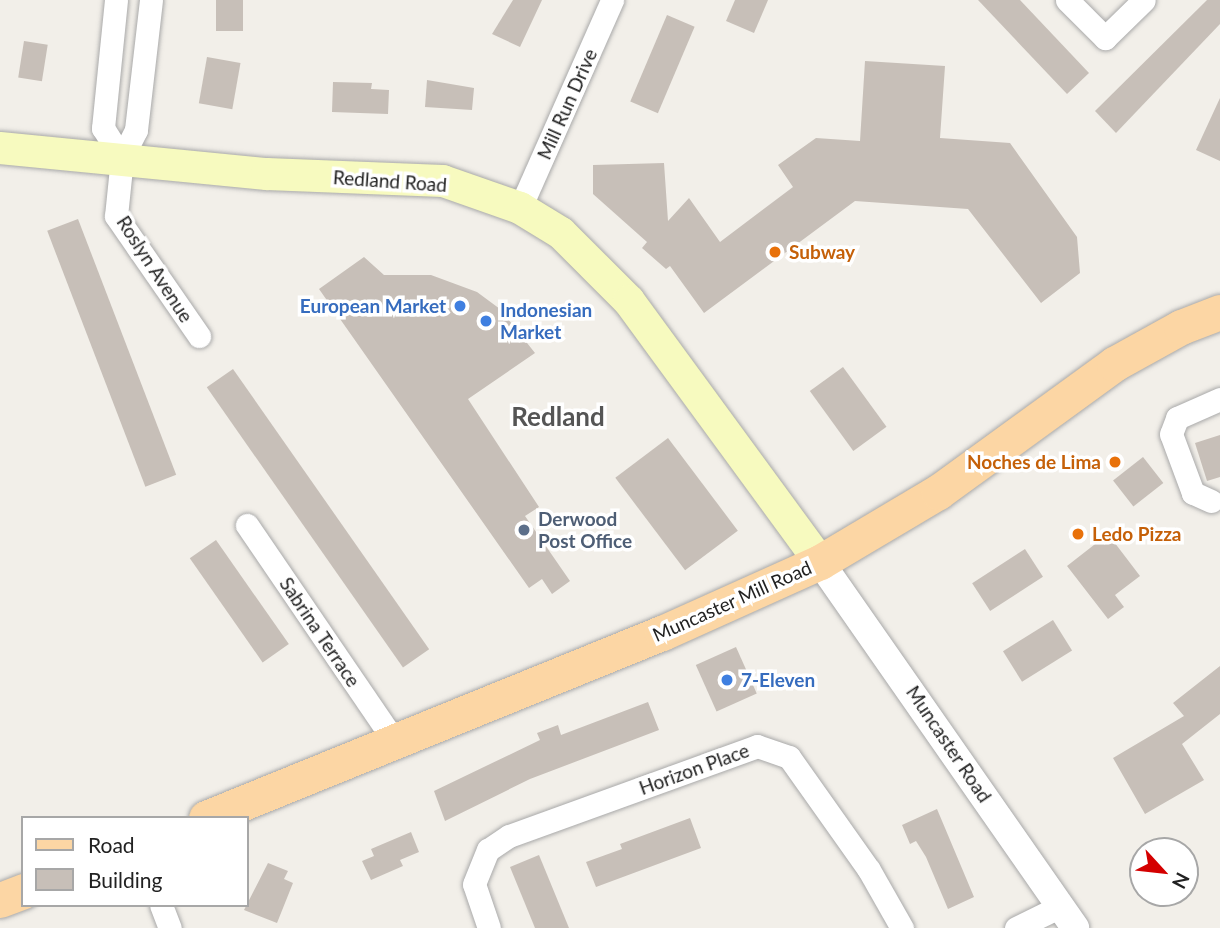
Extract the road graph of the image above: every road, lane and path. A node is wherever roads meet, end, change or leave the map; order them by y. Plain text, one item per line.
1 (116, 0) edge
2 (151, 0) edge
3 (612, 0) edge
4 (1067, 0) edge
5 (1144, 0) edge
6 (0, 148) edge
7 (122, 158) junction
8 (520, 208) junction
9 (1220, 312) edge
10 (199, 336) dead end
11 (1220, 399) edge
12 (1211, 501) dead end
13 (247, 526) dead end
14 (820, 562) junction
15 (393, 739) junction
16 (211, 816) edge
17 (21, 892) edge
18 (0, 900) edge
19 (162, 907) edge
20 (1067, 918) edge
21 (170, 928) edge
22 (489, 928) edge
23 (902, 928) edge
24 (1016, 928) edge

1 - 7 street
2 - 7 street, Roslyn Avenue
3 - 8 street, Mill Run Drive
4 - 5 street
6 - 7 main road, Redland Road
7 - 8 main road, Redland Road
7 - 10 street, Roslyn Avenue
8 - 14 main road, Redland Road
9 - 14 main road, Muncaster Mill Road
11 - 12 street
13 - 15 street, Sabrina Terrace
14 - 15 main road, Muncaster Mill Road
14 - 20 street, Muncaster Road
15 - 16 main road, Muncaster Mill Road
17 - 18 main road
19 - 21 street
20 - 24 street
22 - 23 street, Horizon Place

